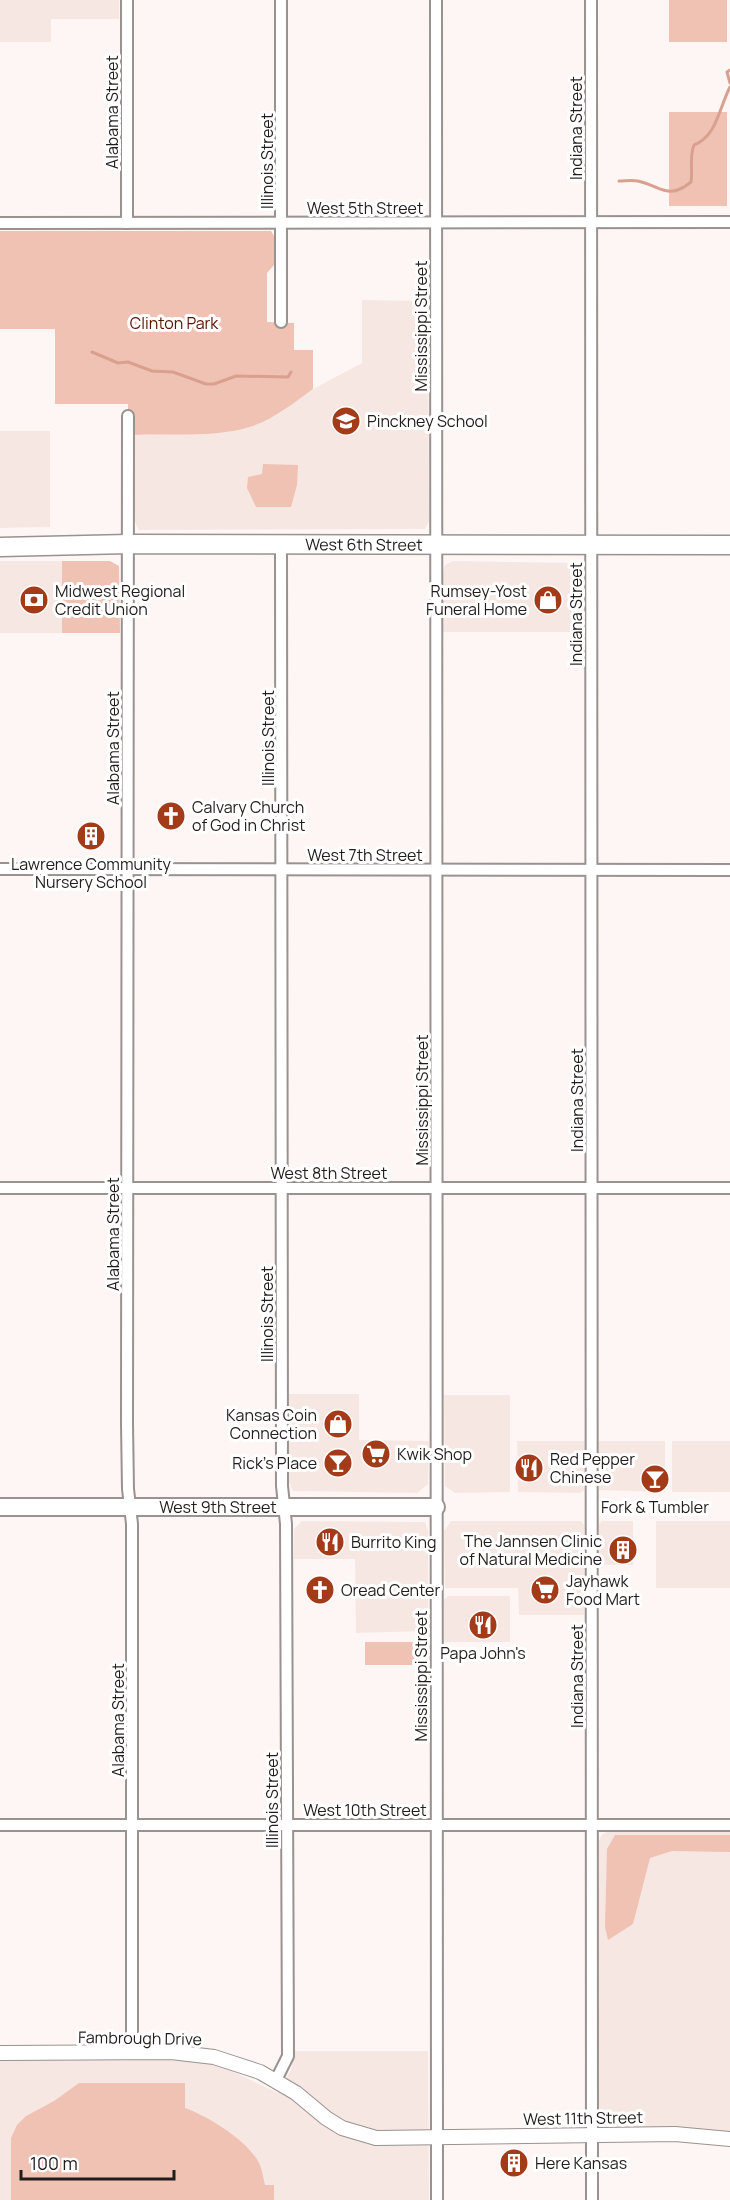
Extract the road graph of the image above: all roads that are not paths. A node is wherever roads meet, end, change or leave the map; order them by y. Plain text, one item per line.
1 (127, 0) edge
2 (281, 0) edge
3 (436, 0) edge
4 (591, 0) edge
5 (730, 222) edge
6 (0, 223) edge
7 (127, 223) junction
8 (282, 223) junction
9 (436, 223) junction
10 (591, 223) junction
11 (281, 322) dead end
12 (128, 416) dead end
13 (128, 544) junction
14 (281, 545) junction
15 (436, 545) junction
16 (591, 545) junction
17 (730, 545) edge
18 (0, 547) edge
19 (0, 869) edge
20 (128, 869) junction
21 (282, 870) junction
22 (437, 870) junction
23 (593, 870) junction
24 (730, 870) edge
25 (0, 1188) edge
26 (129, 1188) junction
27 (282, 1188) junction
28 (437, 1188) junction
29 (591, 1188) junction
30 (730, 1188) edge
31 (0, 1507) edge
32 (130, 1507) junction
33 (284, 1507) junction
34 (436, 1507) junction
35 (0, 1825) edge
36 (287, 1825) junction
37 (436, 1825) junction
38 (591, 1825) junction
39 (730, 1825) edge
40 (133, 1826) junction
41 (132, 2052) junction
42 (0, 2053) edge
43 (276, 2080) junction
44 (592, 2135) junction
45 (436, 2136) junction
46 (730, 2139) edge
47 (436, 2200) edge
48 (592, 2200) edge

1 - 7 street, Alabama Street
2 - 8 street, Illinois Street
3 - 9 street, Mississippi Street
4 - 10 street, Indiana Street
5 - 10 street, West 5th Street
6 - 7 street, West 5th Street
7 - 8 street, West 5th Street
8 - 9 street, West 5th Street
8 - 11 street, Illinois Street
9 - 10 street, West 5th Street
9 - 15 street, Mississippi Street
10 - 16 street, Indiana Street
12 - 13 street, Alabama Street
13 - 14 highway, West 6th Street
13 - 18 highway, West 6th Street
13 - 20 street, Alabama Street
14 - 15 highway, West 6th Street
14 - 21 street, Illinois Street
15 - 16 highway, West 6th Street
15 - 22 street, Mississippi Street
16 - 17 highway, West 6th Street
16 - 23 street, Indiana Street
19 - 20 street, West 7th Street
20 - 21 street, West 7th Street
20 - 26 street, Alabama Street
21 - 22 street, West 7th Street
21 - 27 street, Illinois Street
22 - 23 street, West 7th Street
22 - 28 street, Mississippi Street
23 - 24 street, West 7th Street
23 - 29 street, Indiana Street
25 - 26 street, West 8th Street
26 - 27 street, West 8th Street
26 - 32 street, Alabama Street
27 - 28 street, West 8th Street
27 - 33 street, Illinois Street
28 - 29 street, West 8th Street
28 - 34 street, Mississippi Street
29 - 30 street, West 8th Street
29 - 38 street, Indiana Street
31 - 32 main road, West 9th Street
32 - 33 main road, West 9th Street
32 - 40 street, Alabama Street
33 - 34 main road, West 9th Street
33 - 36 street, Illinois Street
34 - 37 street, Mississippi Street
35 - 40 street, West 10th Street
36 - 37 street, West 10th Street
36 - 40 street, West 10th Street
36 - 43 street, Illinois Street
37 - 38 street, West 10th Street
37 - 45 street, Mississippi Street
38 - 39 street, West 10th Street
38 - 44 street, Indiana Street
40 - 41 street, Alabama Street
41 - 42 street, Fambrough Drive
41 - 43 street, Fambrough Drive
43 - 45 street, Fambrough Drive
44 - 45 street, West 11th Street
44 - 46 street, West 11th Street
44 - 48 street, Indiana Street
45 - 47 street, Mississippi Street

